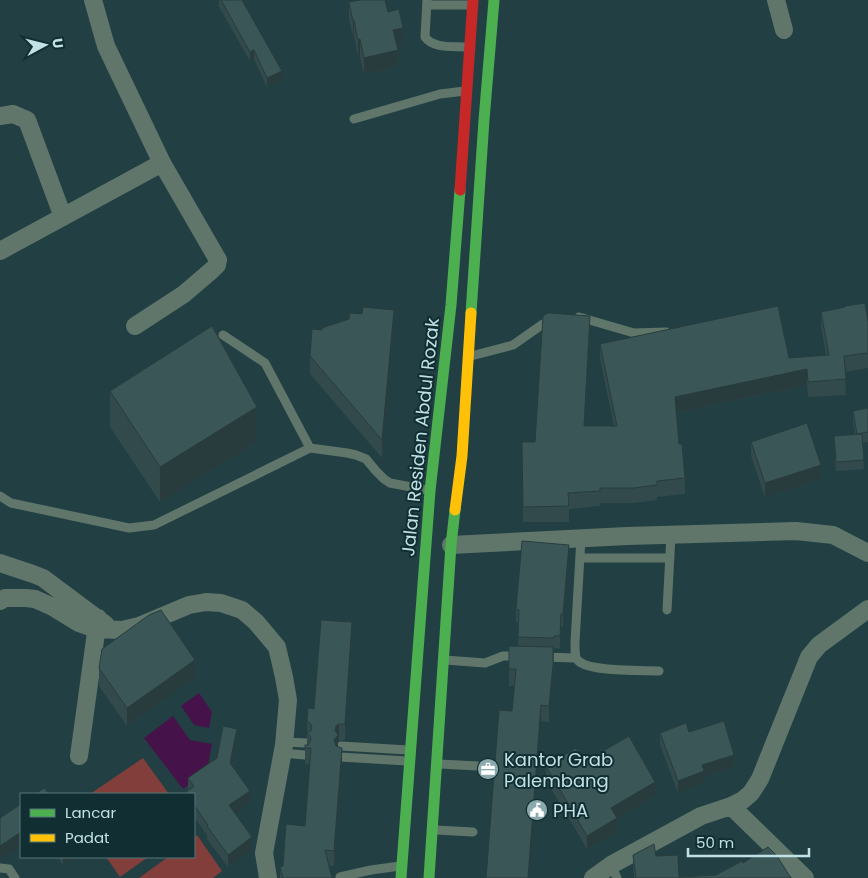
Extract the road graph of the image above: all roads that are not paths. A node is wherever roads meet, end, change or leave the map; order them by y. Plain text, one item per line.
1 (93, 0) edge
2 (494, 0) edge
3 (776, 0) edge
4 (427, 2) edge
5 (473, 3) edge
6 (784, 30) dead end
7 (469, 47) junction
8 (467, 90) junction
9 (0, 116) edge
10 (354, 119) dead end
11 (162, 163) junction
12 (63, 217) junction
13 (0, 251) edge
14 (573, 317) edge
15 (559, 318) edge
16 (135, 326) dead end
17 (674, 332) edge
18 (223, 335) dead end
19 (468, 357) junction
20 (310, 448) junction
21 (430, 491) junction
22 (0, 496) edge
23 (671, 538) junction
24 (451, 545) junction
25 (580, 550) junction
26 (868, 554) edge
27 (670, 558) junction
28 (0, 564) edge
29 (2, 599) edge
30 (868, 609) edge
31 (667, 610) dead end
32 (102, 626) junction
33 (576, 658) junction
34 (443, 660) junction
35 (659, 671) dead end
36 (306, 743) edge
37 (341, 746) edge
38 (283, 748) junction
39 (305, 755) edge
40 (79, 756) dead end
41 (410, 756) junction
42 (340, 757) edge
43 (436, 764) junction
44 (478, 766) dead end
45 (731, 806) junction
46 (432, 829) junction
47 (473, 832) dead end
48 (402, 866) junction
49 (0, 868) edge
50 (614, 871) edge
51 (340, 877) edge
52 (15, 878) edge
53 (268, 878) edge
54 (401, 878) edge
55 (429, 878) edge
56 (593, 878) edge
57 (805, 878) edge

1 - 11 street
2 - 19 highway
3 - 6 street
4 - 5 lane
4 - 7 lane
5 - 7 highway, Jalan Residen Abdul Rozak
7 - 8 highway, Jalan Residen Abdul Rozak
8 - 10 lane
8 - 21 highway, Jalan Residen Abdul Rozak
9 - 12 street
11 - 12 street
11 - 16 street
12 - 13 street
14 - 17 lane
15 - 19 lane
18 - 20 lane
19 - 24 highway
20 - 21 lane
20 - 22 lane
21 - 41 highway, Jalan Residen Abdul Rozak
23 - 25 street
23 - 26 street
23 - 27 lane
24 - 25 street
24 - 34 highway
25 - 27 lane
25 - 33 lane
27 - 31 lane
28 - 29 street
28 - 32 street
29 - 32 street
30 - 45 street
32 - 38 street
32 - 40 street
33 - 34 lane
33 - 35 lane
34 - 43 highway
36 - 38 lane
37 - 41 lane
38 - 39 lane
38 - 53 street
41 - 42 lane
41 - 48 highway, Jalan Residen Abdul Rozak
43 - 44 lane
43 - 46 highway
45 - 50 street
45 - 57 street
46 - 47 lane
46 - 55 highway
48 - 51 lane
48 - 54 highway, Jalan Residen Abdul Rozak
49 - 52 lane
50 - 56 street

